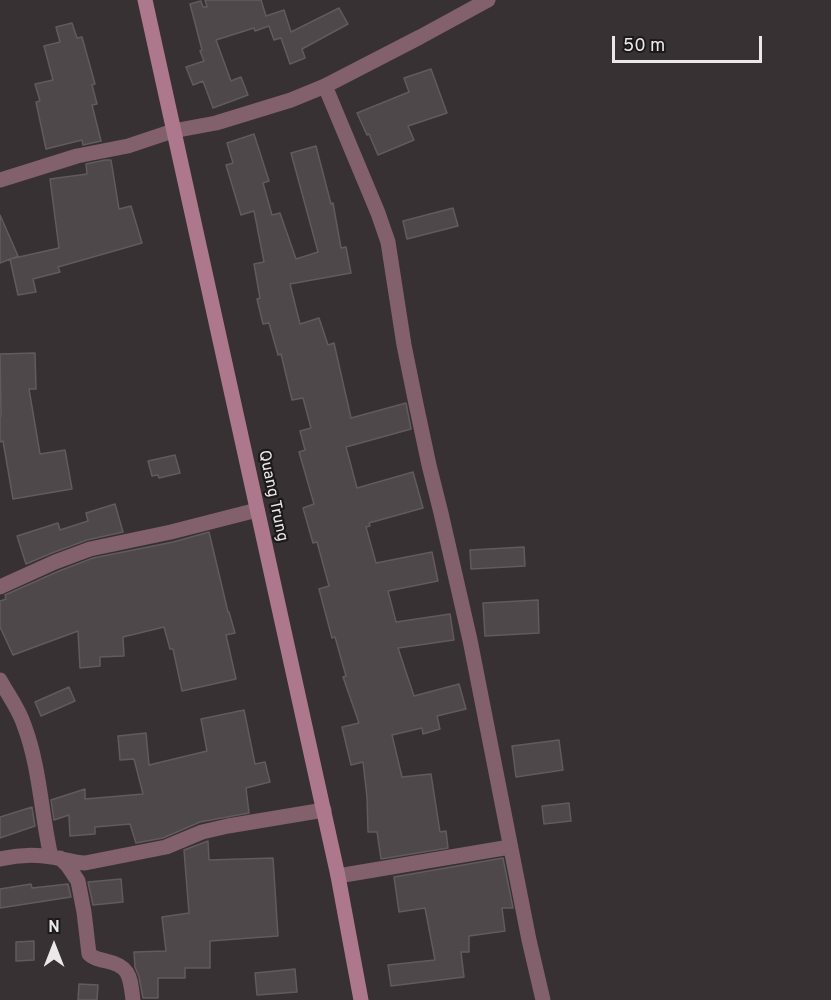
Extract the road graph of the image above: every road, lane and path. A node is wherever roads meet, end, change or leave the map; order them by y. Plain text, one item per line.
1 (145, 0) edge
2 (488, 0) edge
3 (325, 86) junction
4 (173, 130) junction
5 (0, 180) edge
6 (257, 510) junction
7 (0, 587) edge
8 (2, 686) edge
9 (324, 810) junction
10 (510, 847) junction
11 (56, 857) junction
12 (0, 859) edge
13 (338, 876) junction
14 (133, 1000) edge
15 (361, 1000) edge
16 (543, 1000) edge

1 - 4 main road, Quang Trung
2 - 3 street
3 - 4 street
3 - 10 street
4 - 5 street
4 - 6 main road, Quang Trung
6 - 7 street
6 - 9 main road, Quang Trung
8 - 11 street
9 - 11 street
9 - 13 main road, Quang Trung
10 - 13 street
10 - 16 street
11 - 12 street
11 - 14 street
13 - 15 main road, Quang Trung

